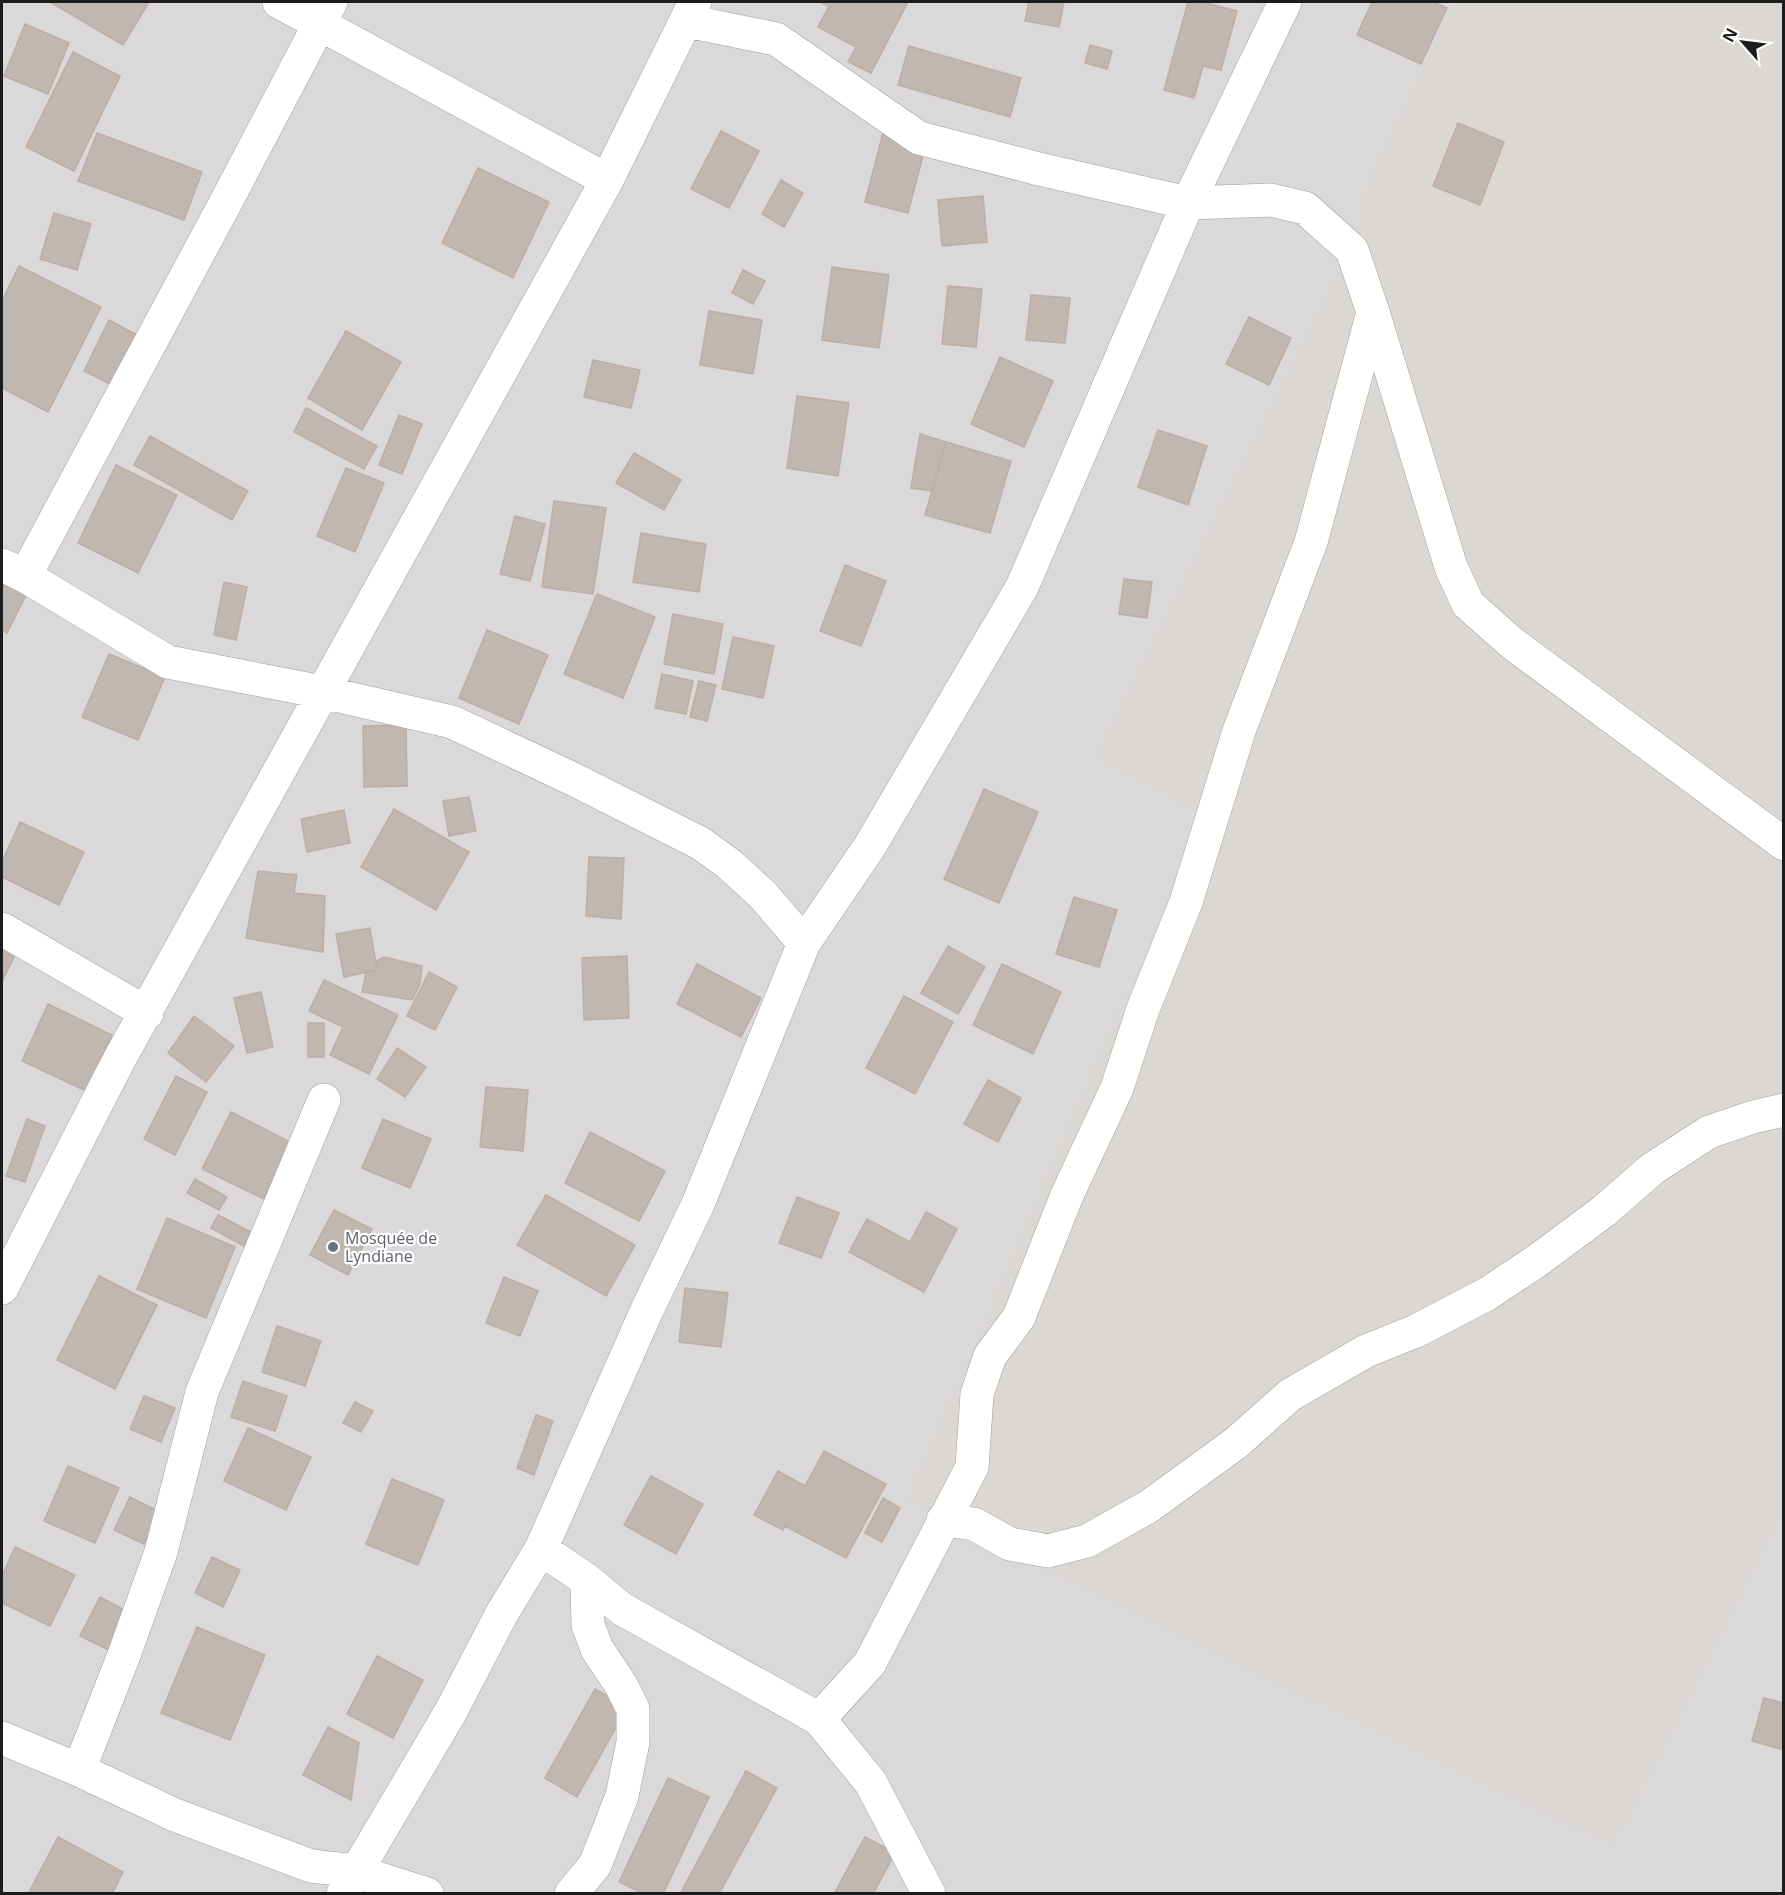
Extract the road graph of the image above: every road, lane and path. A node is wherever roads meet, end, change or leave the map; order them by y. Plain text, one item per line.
1 (279, 2) edge
2 (1284, 2) edge
3 (691, 11) edge
4 (325, 12) edge
5 (607, 180) junction
6 (1188, 203) junction
7 (1373, 312) junction
8 (13, 571) edge
9 (322, 692) junction
10 (1784, 844) edge
11 (2, 929) edge
12 (804, 943) junction
13 (147, 1013) junction
14 (324, 1100) dead end
15 (1784, 1110) edge
16 (2, 1288) edge
17 (943, 1520) junction
18 (541, 1549) junction
19 (587, 1581) junction
20 (819, 1719) junction
21 (2, 1737) edge
22 (79, 1770) junction
23 (349, 1882) edge
24 (427, 1893) edge
25 (571, 1893) edge
26 (929, 1893) edge

1 - 4 street
2 - 6 street
3 - 5 street
3 - 6 street
4 - 5 street
4 - 8 street
5 - 9 street
6 - 7 street
6 - 12 street
7 - 10 street
7 - 17 street
8 - 9 street
9 - 12 street
9 - 13 street
11 - 13 street
12 - 18 street
13 - 16 street
14 - 22 street
15 - 17 street
17 - 20 street
18 - 19 street
18 - 23 street
19 - 20 street
19 - 25 street
20 - 26 street
21 - 22 street
22 - 23 street
23 - 24 street

